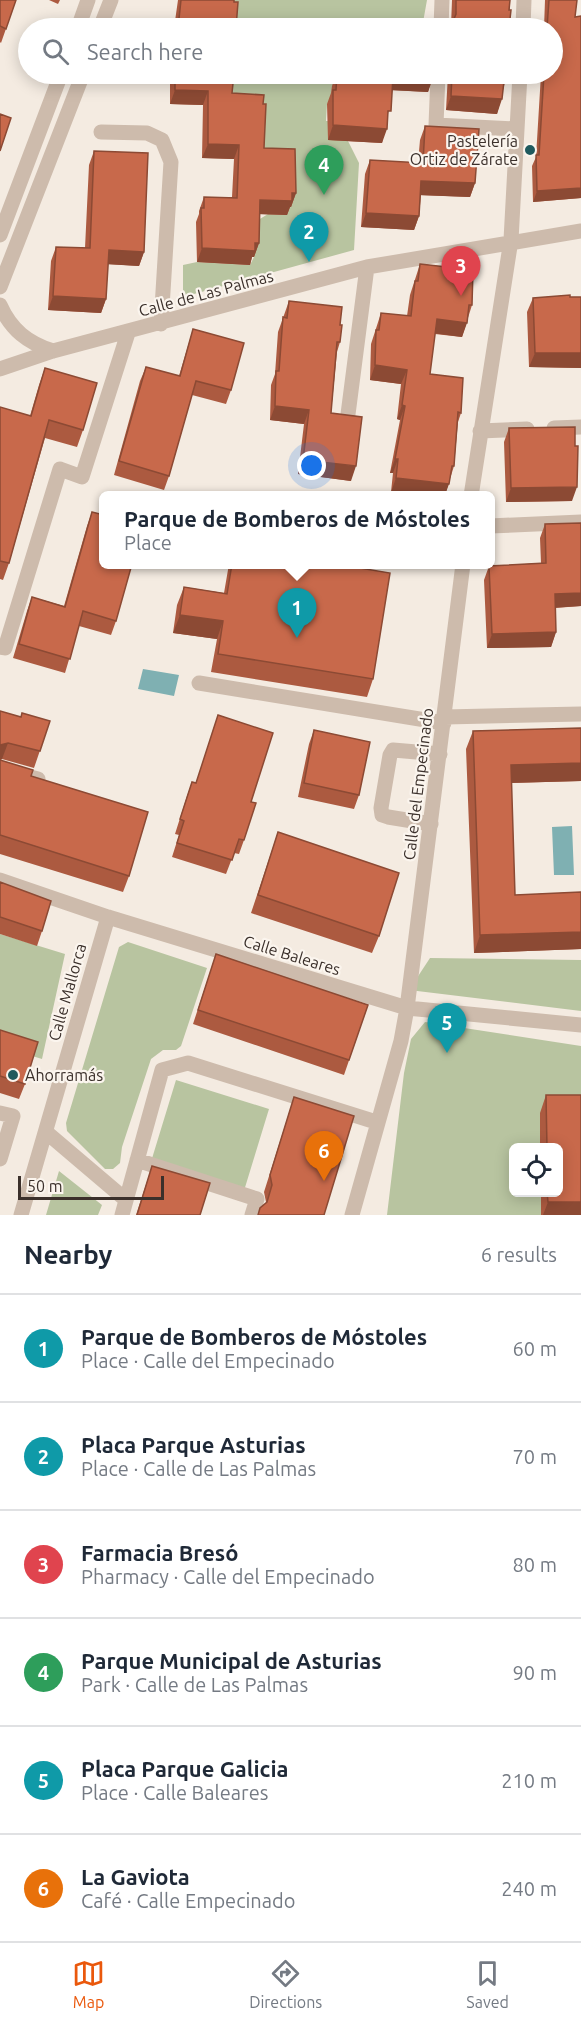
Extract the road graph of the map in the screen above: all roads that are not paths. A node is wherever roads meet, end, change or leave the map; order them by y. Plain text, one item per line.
1 (88, 0) edge
2 (111, 0) edge
3 (442, 0) edge
4 (524, 0) edge
5 (82, 18) edge
6 (104, 18) edge
7 (441, 18) edge
8 (523, 18) edge
9 (57, 84) edge
10 (78, 84) edge
11 (438, 84) edge
12 (519, 84) edge
13 (517, 129) junction
14 (101, 132) dead end
15 (1, 230) edge
16 (581, 231) edge
17 (511, 240) junction
18 (367, 267) junction
19 (0, 287) edge
20 (0, 305) edge
21 (161, 324) junction
22 (128, 333) junction
23 (53, 351) junction
24 (0, 369) edge
25 (347, 422) edge
26 (581, 427) edge
27 (480, 431) junction
28 (472, 491) edge
29 (581, 522) edge
30 (495, 526) edge
31 (457, 569) edge
32 (0, 647) edge
33 (199, 683) dead end
34 (581, 714) edge
35 (445, 720) junction
36 (440, 754) junction
37 (0, 769) edge
38 (38, 779) edge
39 (431, 824) junction
40 (0, 880) edge
41 (108, 917) junction
42 (407, 1008) junction
43 (581, 1025) edge
44 (0, 1113) edge
45 (376, 1122) junction
46 (46, 1132) junction
47 (0, 1159) edge
48 (137, 1160) junction
49 (124, 1208) edge
50 (21, 1215) edge
51 (252, 1215) edge
52 (352, 1215) edge

1 - 5 street
2 - 6 street
3 - 7 street
4 - 8 street
9 - 15 street
10 - 19 street
11 - 13 street
12 - 13 street
13 - 17 street
14 - 21 street
16 - 17 street, Calle de Las Palmas
17 - 18 street, Calle de Las Palmas
17 - 27 street
18 - 21 street, Calle de Las Palmas
18 - 25 street
20 - 23 street
21 - 22 street, Calle de Las Palmas
22 - 23 street, Calle de Las Palmas
22 - 32 street
23 - 24 street, Calle de Las Palmas
26 - 27 street
27 - 28 street
29 - 30 street
31 - 35 street, Calle del Empecinado
33 - 35 street
34 - 35 street
35 - 36 street, Calle del Empecinado
36 - 39 street, Calle del Empecinado
36 - 39 street
37 - 38 street
39 - 42 street, Calle del Empecinado
40 - 41 street, Calle Baleares
41 - 42 street, Calle Baleares
41 - 46 street, Calle Mallorca
42 - 43 street, Calle Baleares
42 - 45 street, Calle del Empecinado
44 - 47 street
45 - 48 street
45 - 52 street, Calle del Empecinado
46 - 49 street
46 - 50 street, Calle Mallorca
48 - 49 street
48 - 51 street

